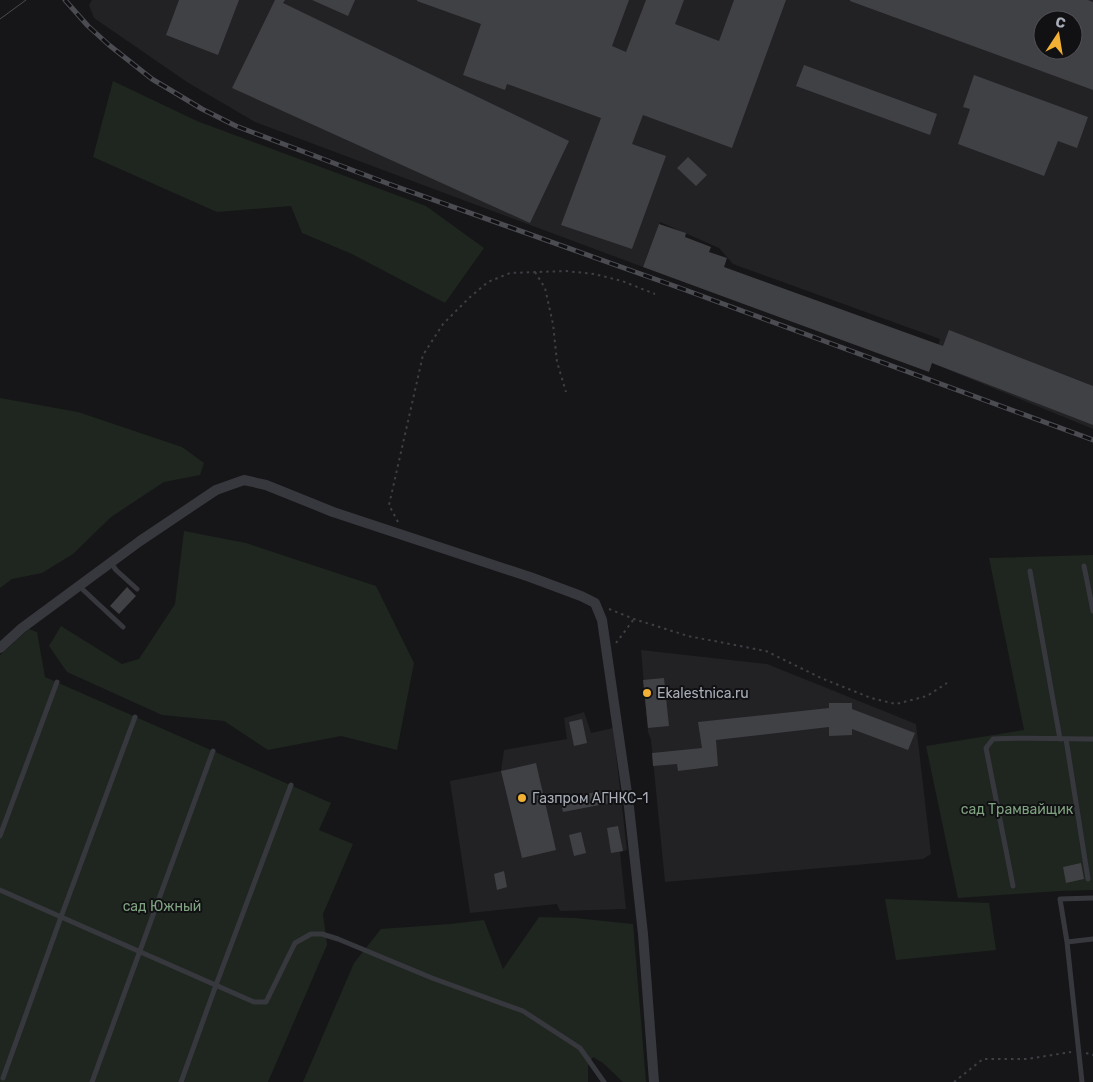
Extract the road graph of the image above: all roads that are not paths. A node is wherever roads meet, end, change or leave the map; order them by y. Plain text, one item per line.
1 (110, 562) junction
2 (1084, 566) dead end
3 (1030, 571) dead end
4 (79, 586) junction
5 (137, 589) dead end
6 (1093, 611) edge
7 (123, 627) dead end
8 (0, 648) edge
9 (57, 682) dead end
10 (135, 717) dead end
11 (1093, 738) edge
12 (1063, 739) junction
13 (212, 751) dead end
14 (291, 785) dead end
15 (0, 836) edge
16 (1088, 879) dead end
17 (1013, 886) dead end
18 (0, 890) edge
19 (1093, 898) edge
20 (61, 917) junction
21 (1093, 940) edge
22 (1067, 942) junction
23 (139, 951) junction
24 (216, 985) junction
25 (3, 1078) dead end
26 (92, 1082) edge
27 (181, 1082) edge
28 (604, 1082) edge
29 (654, 1082) edge
30 (1082, 1082) edge

1 - 4 street
1 - 5 lane
1 - 29 street
2 - 6 lane
3 - 12 lane
4 - 7 lane
4 - 8 street
9 - 15 lane
10 - 20 lane
11 - 12 lane
12 - 16 lane
12 - 17 lane
13 - 23 lane
14 - 24 lane
18 - 20 lane
19 - 22 lane
20 - 23 lane
20 - 25 lane
21 - 22 lane
22 - 30 lane
23 - 24 lane
23 - 26 lane
24 - 27 lane
24 - 28 lane

